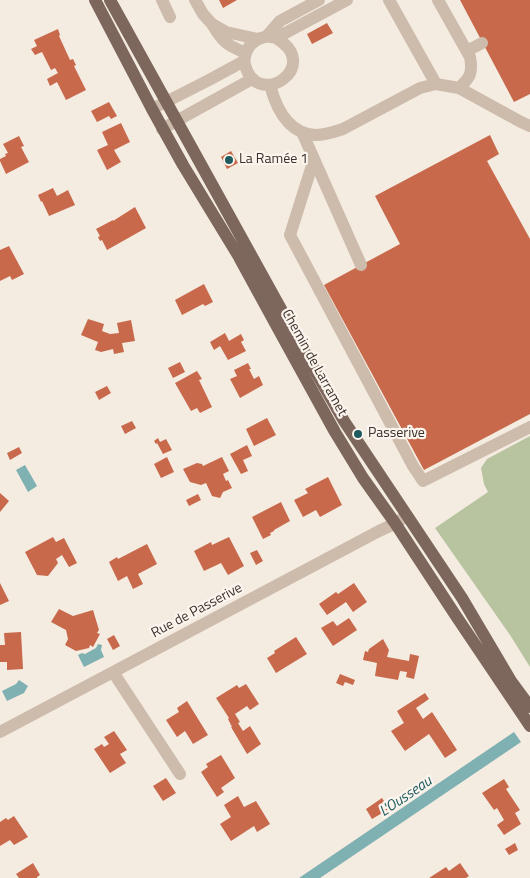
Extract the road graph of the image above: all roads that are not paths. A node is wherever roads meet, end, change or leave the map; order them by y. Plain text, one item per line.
1 (95, 0) edge
2 (110, 0) edge
3 (162, 0) edge
4 (195, 0) edge
5 (319, 0) edge
6 (347, 0) edge
7 (390, 0) edge
8 (438, 0) edge
9 (170, 17) dead end
10 (212, 24) junction
11 (267, 38) junction
12 (482, 43) dead end
13 (466, 51) junction
14 (245, 57) junction
15 (252, 79) junction
16 (436, 84) junction
17 (270, 85) junction
18 (459, 88) junction
19 (166, 102) junction
20 (152, 109) junction
21 (176, 121) junction
22 (527, 122) edge
23 (162, 129) junction
24 (302, 132) junction
25 (314, 159) junction
26 (361, 265) dead end
27 (530, 427) edge
28 (407, 516) junction
29 (395, 523) junction
30 (114, 672) junction
31 (530, 707) edge
32 (530, 726) edge
33 (0, 732) edge
34 (180, 774) dead end

1 - 20 main road, Chemin de Larramet
2 - 19 main road, Chemin de Larramet
3 - 9 street
4 - 10 street
5 - 11 street
6 - 11 street
7 - 16 street
8 - 13 street
10 - 11 street
10 - 14 street
11 - 14 street
11 - 17 street
12 - 13 street
13 - 18 street
14 - 15 street
14 - 19 street
15 - 17 street
15 - 21 street
16 - 18 street
16 - 24 street
17 - 24 street
18 - 22 street
19 - 20 street
19 - 21 main road, Chemin de Larramet
20 - 23 main road, Chemin de Larramet
21 - 23 street
21 - 28 main road, Chemin de Larramet
23 - 29 main road, Chemin de Larramet
24 - 25 street
25 - 26 street
25 - 27 street
28 - 29 street, Rue de Passerive
28 - 31 main road, Chemin de Larramet
29 - 30 street, Rue de Passerive
29 - 32 main road, Chemin de Larramet
30 - 33 street, Rue de Passerive
30 - 34 street

